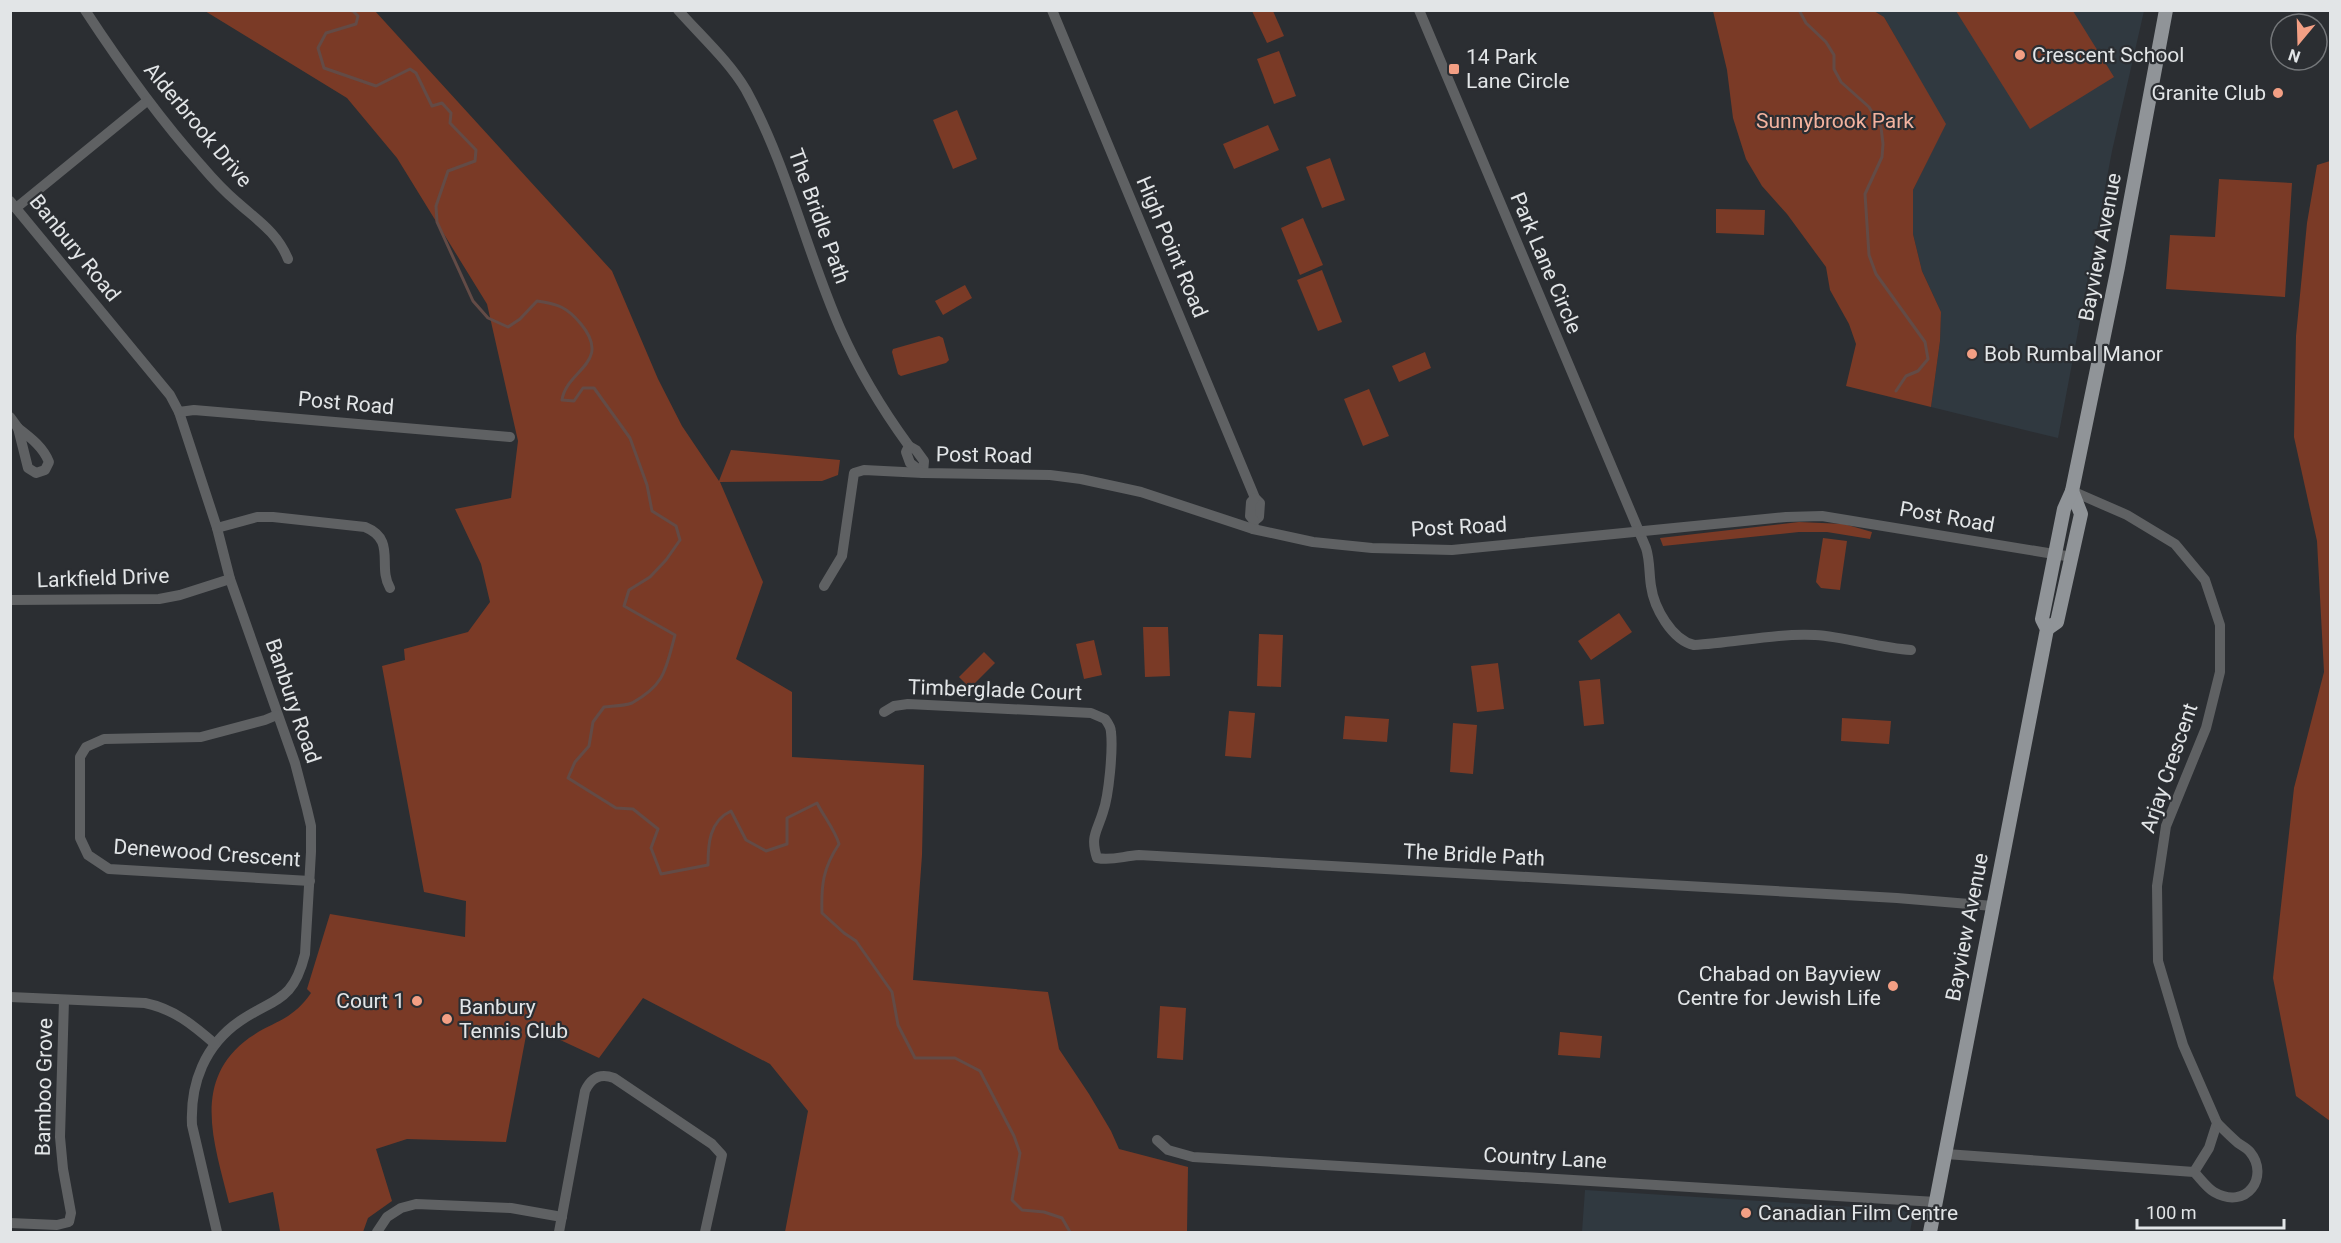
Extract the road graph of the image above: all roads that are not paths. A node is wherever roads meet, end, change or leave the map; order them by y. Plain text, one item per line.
1 (85, 10) edge
2 (678, 10) edge
3 (1052, 10) edge
4 (1419, 10) edge
5 (2166, 10) edge
6 (147, 101) junction
7 (14, 204) edge
8 (288, 259) dead end
9 (179, 412) junction
10 (10, 417) edge
11 (18, 429) dead end
12 (510, 437) dead end
13 (922, 473) junction
14 (2072, 491) junction
15 (1254, 525) junction
16 (217, 528) junction
17 (1638, 531) junction
18 (2055, 555) junction
19 (2072, 557) junction
20 (230, 579) junction
21 (824, 586) dead end
22 (390, 588) dead end
23 (10, 600) edge
24 (2047, 629) junction
25 (1911, 650) dead end
26 (884, 712) dead end
27 (277, 715) junction
28 (1105, 719) joint
29 (309, 880) junction
30 (1992, 906) junction
31 (10, 997) edge
32 (64, 1000) junction
33 (215, 1044) junction
34 (2217, 1124) junction
35 (1157, 1140) dead end
36 (1946, 1154) junction
37 (2194, 1172) junction
38 (1936, 1202) junction
39 (562, 1217) junction
40 (10, 1223) edge
41 (217, 1233) edge
42 (377, 1233) edge
43 (559, 1233) edge
44 (705, 1233) edge
45 (1930, 1233) edge

1 - 6 street, Alderbrook Drive
2 - 13 street, The Bridle Path
3 - 15 street, High Point Road
4 - 17 street, Park Lane Circle
5 - 14 main road, Bayview Avenue
6 - 7 street
6 - 8 street, Alderbrook Drive
7 - 9 street, Banbury Road
9 - 12 street, Post Road
9 - 16 street, Banbury Road
10 - 11 street
13 - 15 street, Post Road
13 - 21 street, Post Road
14 - 18 main road, Bayview Avenue
14 - 19 main road, Bayview Avenue
14 - 34 street, Arjay Crescent
15 - 17 street, Post Road
16 - 20 street, Banbury Road
16 - 22 street
17 - 18 street, Post Road
17 - 25 street, Park Lane Circle
18 - 19 street, Post Road
18 - 24 main road, Bayview Avenue
19 - 24 main road, Bayview Avenue
20 - 23 street, Larkfield Drive
20 - 27 street, Banbury Road
24 - 30 main road, Bayview Avenue
26 - 28 street, Timberglade Court
27 - 29 street, Banbury Road
27 - 29 street, Denewood Crescent
28 - 30 street, The Bridle Path
29 - 33 street, Banbury Road
30 - 36 main road, Bayview Avenue
31 - 32 street
32 - 33 street
32 - 40 street, Bamboo Grove
33 - 41 street, Banbury Road
34 - 37 street
34 - 37 street, Arjay Crescent
35 - 38 street, Country Lane
36 - 37 street
36 - 38 main road, Bayview Avenue
38 - 45 main road, Bayview Avenue
39 - 42 street
39 - 43 street
39 - 44 street

